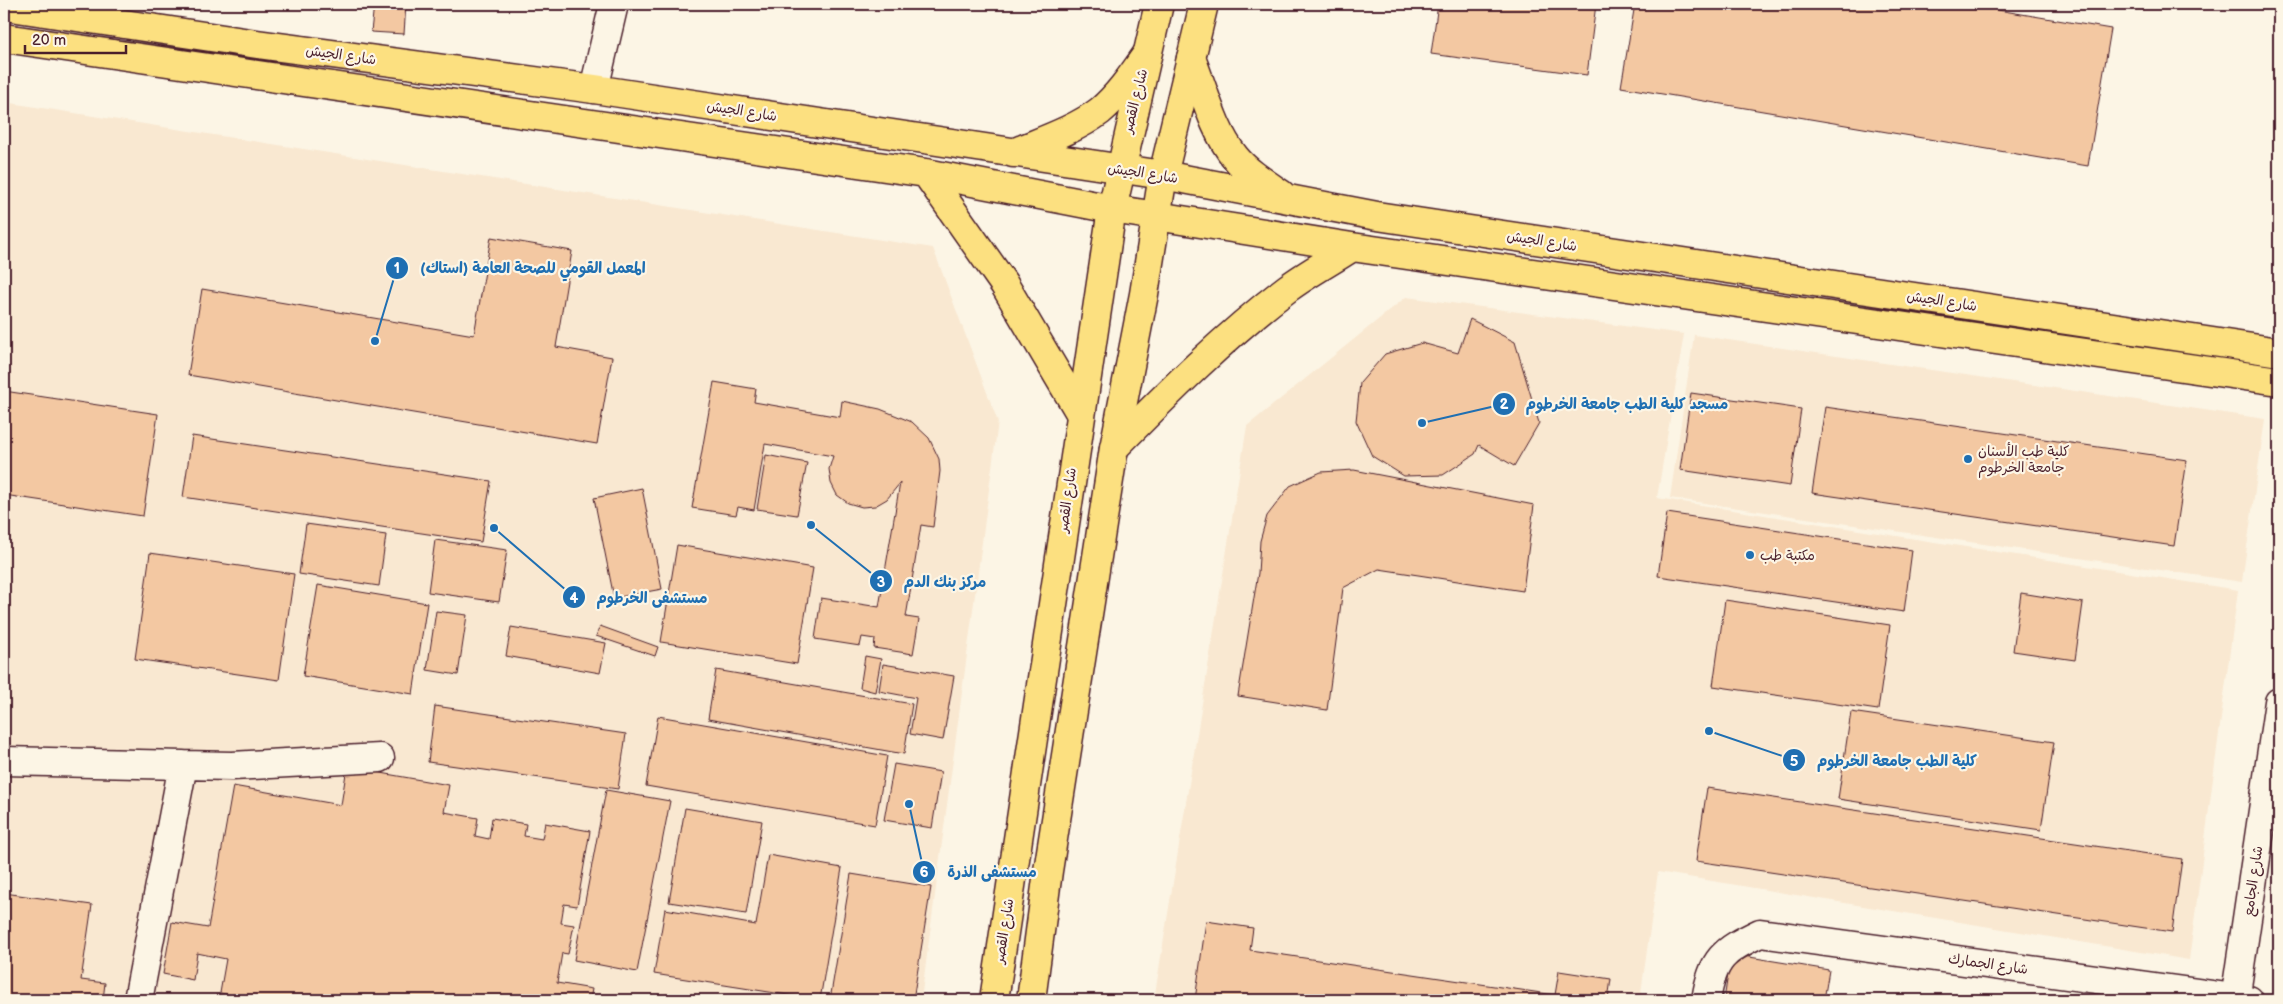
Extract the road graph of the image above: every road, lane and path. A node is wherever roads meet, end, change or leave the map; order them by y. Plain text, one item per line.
1 (614, 4) edge
2 (1159, 4) edge
3 (1204, 4) edge
4 (4, 6) edge
5 (4, 38) edge
6 (257, 44) junction
7 (1147, 54) junction
8 (1191, 58) junction
9 (253, 74) junction
10 (594, 89) junction
11 (1012, 153) junction
12 (1120, 169) junction
13 (926, 173) junction
14 (1163, 175) junction
15 (1288, 199) junction
16 (1112, 209) junction
17 (1157, 216) junction
18 (1352, 247) junction
19 (2279, 352) edge
20 (2279, 381) edge
21 (1080, 413) junction
22 (1114, 448) junction
23 (2279, 702) edge
24 (380, 758) dead end
25 (4, 761) edge
26 (183, 765) junction
27 (138, 1000) edge
28 (994, 1000) edge
29 (1031, 1000) edge
30 (1706, 1000) edge
31 (2239, 1000) edge

1 - 10 street
2 - 7 main road, شارع القصر
3 - 8 main road
4 - 6 main road, شارع الجيش
5 - 9 main road
6 - 9 main road
6 - 10 main road, شارع الجيش
7 - 11 main road
7 - 12 main road, شارع القصر
8 - 14 main road
8 - 15 main road
9 - 13 main road
10 - 11 main road, شارع الجيش
11 - 12 main road, شارع الجيش
12 - 14 main road, شارع الجيش
12 - 16 main road, شارع القصر
13 - 16 main road
13 - 21 main road
14 - 15 main road, شارع الجيش
14 - 17 main road
15 - 19 main road, شارع الجيش
16 - 17 main road
16 - 21 main road, شارع القصر
17 - 18 main road
17 - 22 main road
18 - 20 main road
18 - 22 main road
21 - 28 main road, شارع القصر
22 - 29 main road
23 - 31 street, شارع الجامع
24 - 26 street
25 - 26 street
26 - 27 street
30 - 31 street, شارع الجمارك

